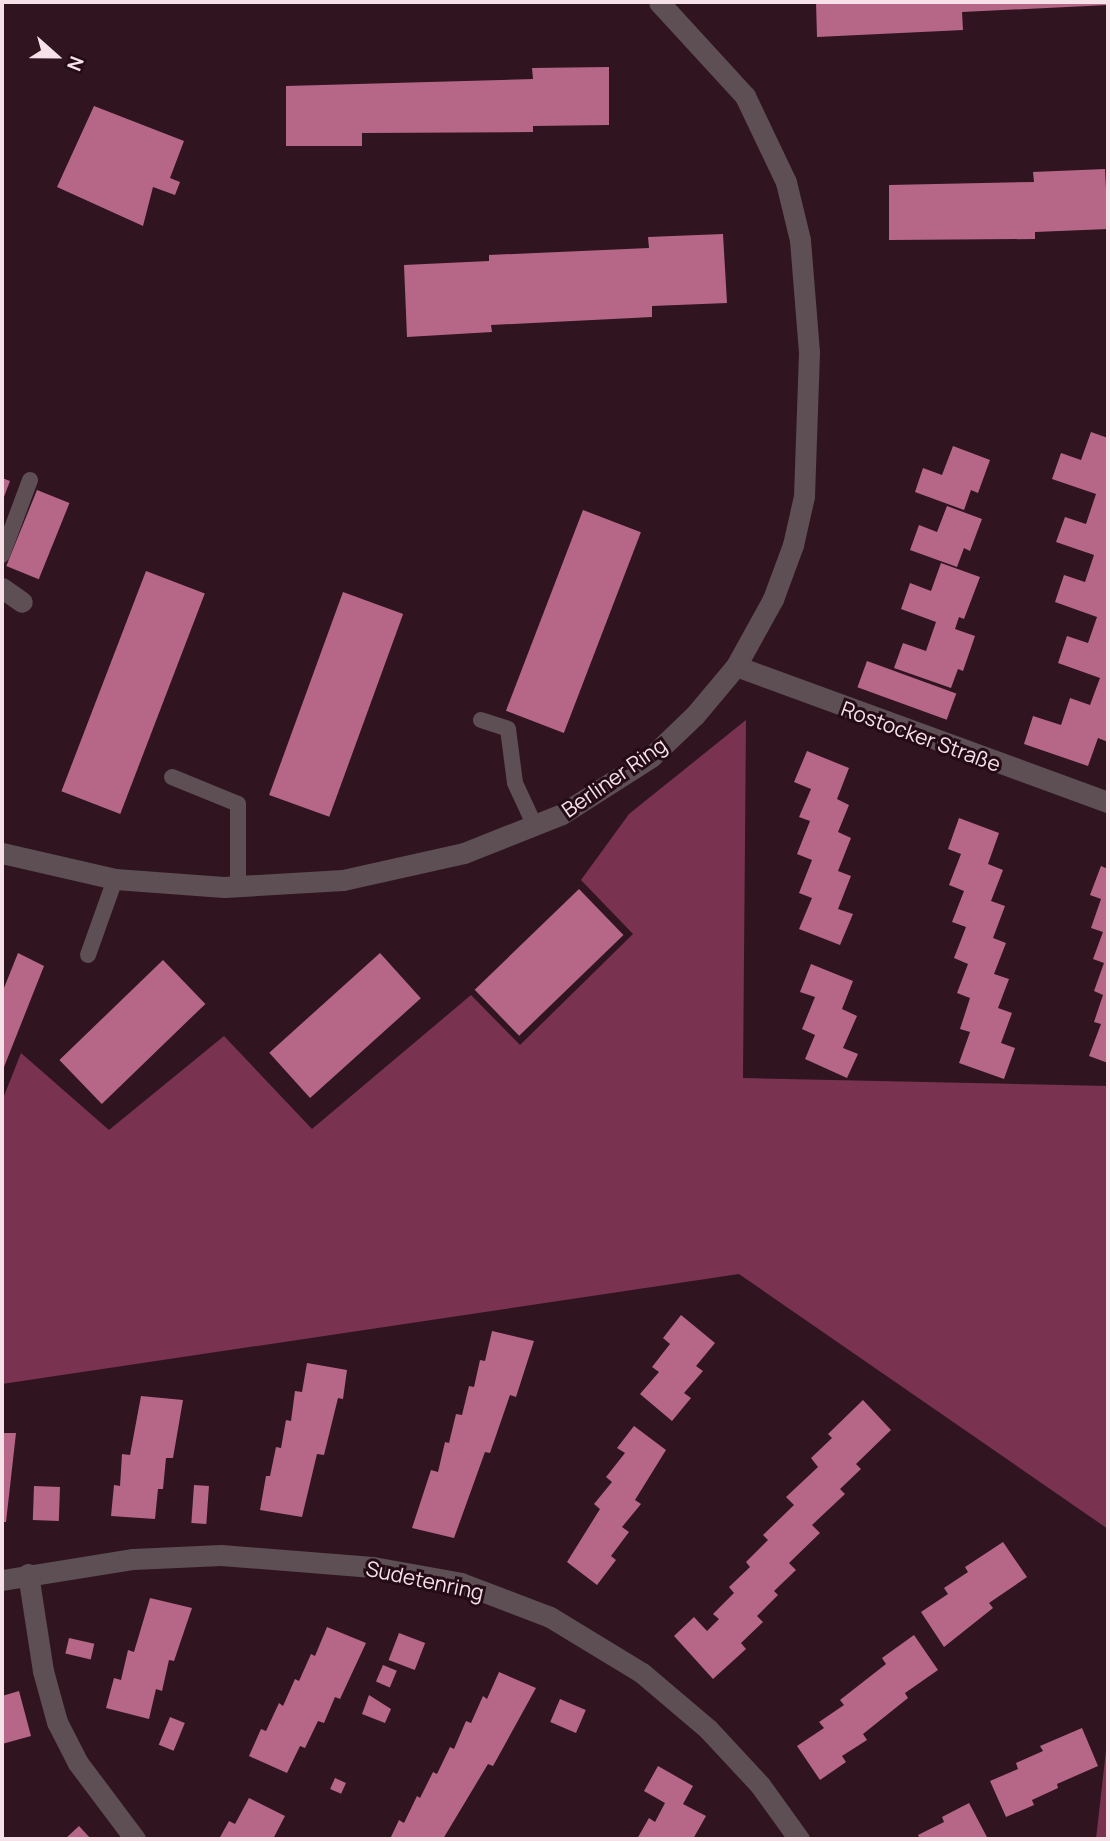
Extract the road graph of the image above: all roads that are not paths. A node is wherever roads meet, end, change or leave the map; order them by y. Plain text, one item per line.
1 (659, 2) edge
2 (30, 480) dead end
3 (2, 555) edge
4 (2, 588) edge
5 (22, 602) dead end
6 (736, 666) junction
7 (481, 720) dead end
8 (172, 777) dead end
9 (1108, 802) edge
10 (535, 827) junction
11 (2, 853) edge
12 (115, 879) junction
13 (238, 887) junction
14 (88, 955) dead end
15 (28, 1574) junction
16 (2, 1580) edge
17 (135, 1839) edge
18 (799, 1839) edge

1 - 6 street, Berliner Ring
2 - 3 lane
4 - 5 street
6 - 9 street, Rostocker Straße
6 - 10 street, Berliner Ring
7 - 10 lane
8 - 13 lane
10 - 13 street, Berliner Ring
11 - 12 street, Berliner Ring
12 - 13 street, Berliner Ring
12 - 14 lane
15 - 16 street, Sudetenring
15 - 17 street
15 - 18 street, Sudetenring

